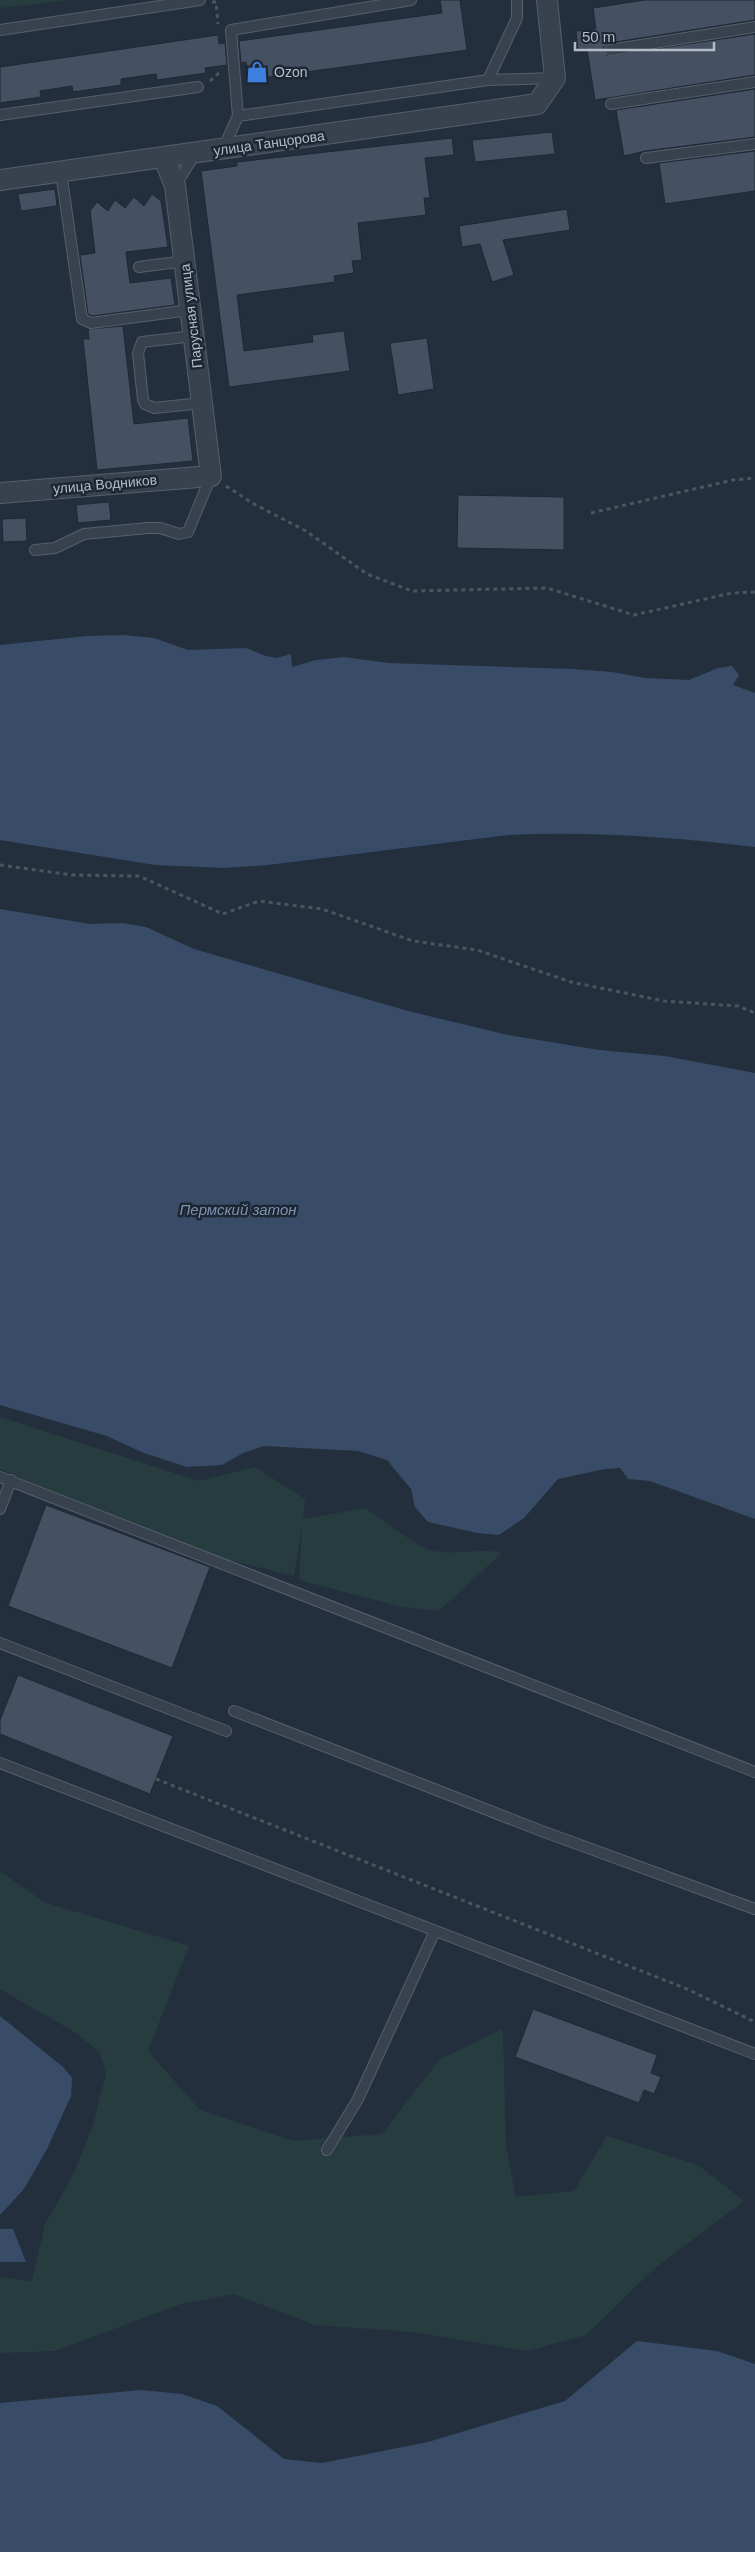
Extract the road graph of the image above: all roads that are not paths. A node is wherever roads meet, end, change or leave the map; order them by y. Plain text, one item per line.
1 (411, 0) edge
2 (517, 0) edge
3 (547, 0) edge
4 (203, 2) edge
5 (755, 27) edge
6 (0, 30) edge
7 (610, 50) dead end
8 (555, 78) junction
9 (488, 80) junction
10 (755, 82) edge
11 (198, 87) road end
12 (611, 104) dead end
13 (0, 116) edge
14 (238, 116) junction
15 (755, 144) edge
16 (222, 150) junction
17 (195, 154) junction
18 (164, 158) junction
19 (646, 158) dead end
20 (61, 172) junction
21 (0, 180) edge
22 (175, 186) junction
23 (184, 261) junction
24 (139, 267) dead end
25 (190, 310) junction
26 (194, 336) junction
27 (202, 403) junction
28 (210, 476) junction
29 (0, 493) edge
30 (35, 550) dead end
31 (0, 1477) edge
32 (11, 1480) junction
33 (0, 1509) edge
34 (0, 1643) edge
35 (234, 1711) dead end
36 (226, 1731) dead end
37 (0, 1763) edge
38 (755, 1772) edge
39 (755, 1908) edge
40 (435, 1931) junction
41 (755, 2054) edge
42 (326, 2150) dead end

1 - 14 lane
2 - 9 lane
3 - 8 street
4 - 6 lane
5 - 7 lane
8 - 9 lane
8 - 16 street, улица Танцорова
9 - 14 lane
10 - 12 lane
11 - 13 lane
14 - 16 lane
15 - 19 lane
16 - 17 street, улица Танцорова
17 - 18 street, улица Танцорова
17 - 22 lane
18 - 20 street, улица Танцорова
18 - 22 street, Парусная улица
20 - 21 street, улица Танцорова
20 - 25 lane
22 - 23 street, Парусная улица
23 - 24 lane
23 - 25 street, Парусная улица
25 - 26 street, Парусная улица
26 - 27 street, Парусная улица
26 - 27 lane
27 - 28 street, Парусная улица
28 - 29 street, улица Водников
28 - 30 lane
31 - 32 lane
32 - 33 lane
32 - 38 lane
34 - 36 lane
35 - 39 lane
37 - 40 lane
40 - 41 lane
40 - 42 lane

